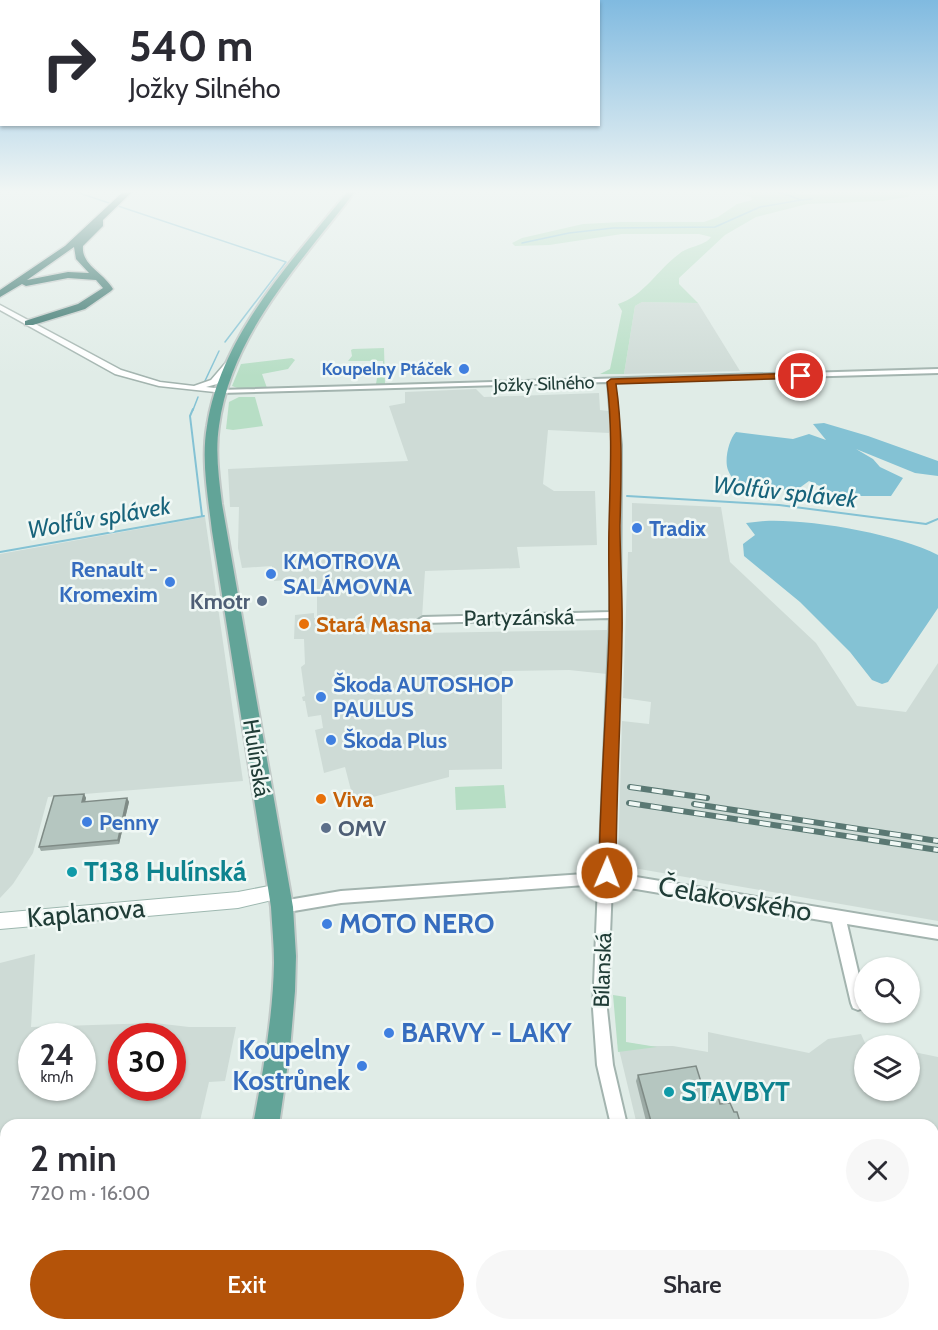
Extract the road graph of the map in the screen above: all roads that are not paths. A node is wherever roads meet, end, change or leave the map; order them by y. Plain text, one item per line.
1 (51, 252) edge
2 (61, 252) edge
3 (77, 252) edge
4 (305, 252) edge
5 (99, 278) junction
6 (0, 287) edge
7 (0, 295) edge
8 (0, 307) edge
9 (29, 323) junction
10 (233, 361) junction
11 (938, 371) edge
12 (611, 382) junction
13 (157, 383) junction
14 (221, 392) junction
15 (215, 409) junction
16 (615, 615) junction
17 (423, 620) dead end
18 (607, 878) junction
19 (280, 900) junction
20 (838, 917) junction
21 (0, 921) edge
22 (938, 933) edge
23 (854, 986) edge
24 (267, 1119) edge
25 (618, 1119) edge

1 - 6 highway
2 - 7 highway
3 - 5 highway
4 - 10 main road, Hulínská
5 - 7 highway
5 - 9 highway
8 - 9 street
9 - 13 street
10 - 13 street
10 - 14 main road, Hulínská
11 - 12 street, Jožky Silného
12 - 14 street, Jožky Silného
12 - 16 street, Bílanská
13 - 14 street
13 - 15 street
14 - 15 main road, Hulínská
15 - 19 main road, Hulínská
16 - 17 street, Partyzánská
16 - 18 street, Bílanská
18 - 19 street, Čelakovského
18 - 20 street, Čelakovského
18 - 25 street, Bílanská
19 - 21 main road, Kaplanova
19 - 24 main road, Hulínská
20 - 22 street, Čelakovského
20 - 23 street

